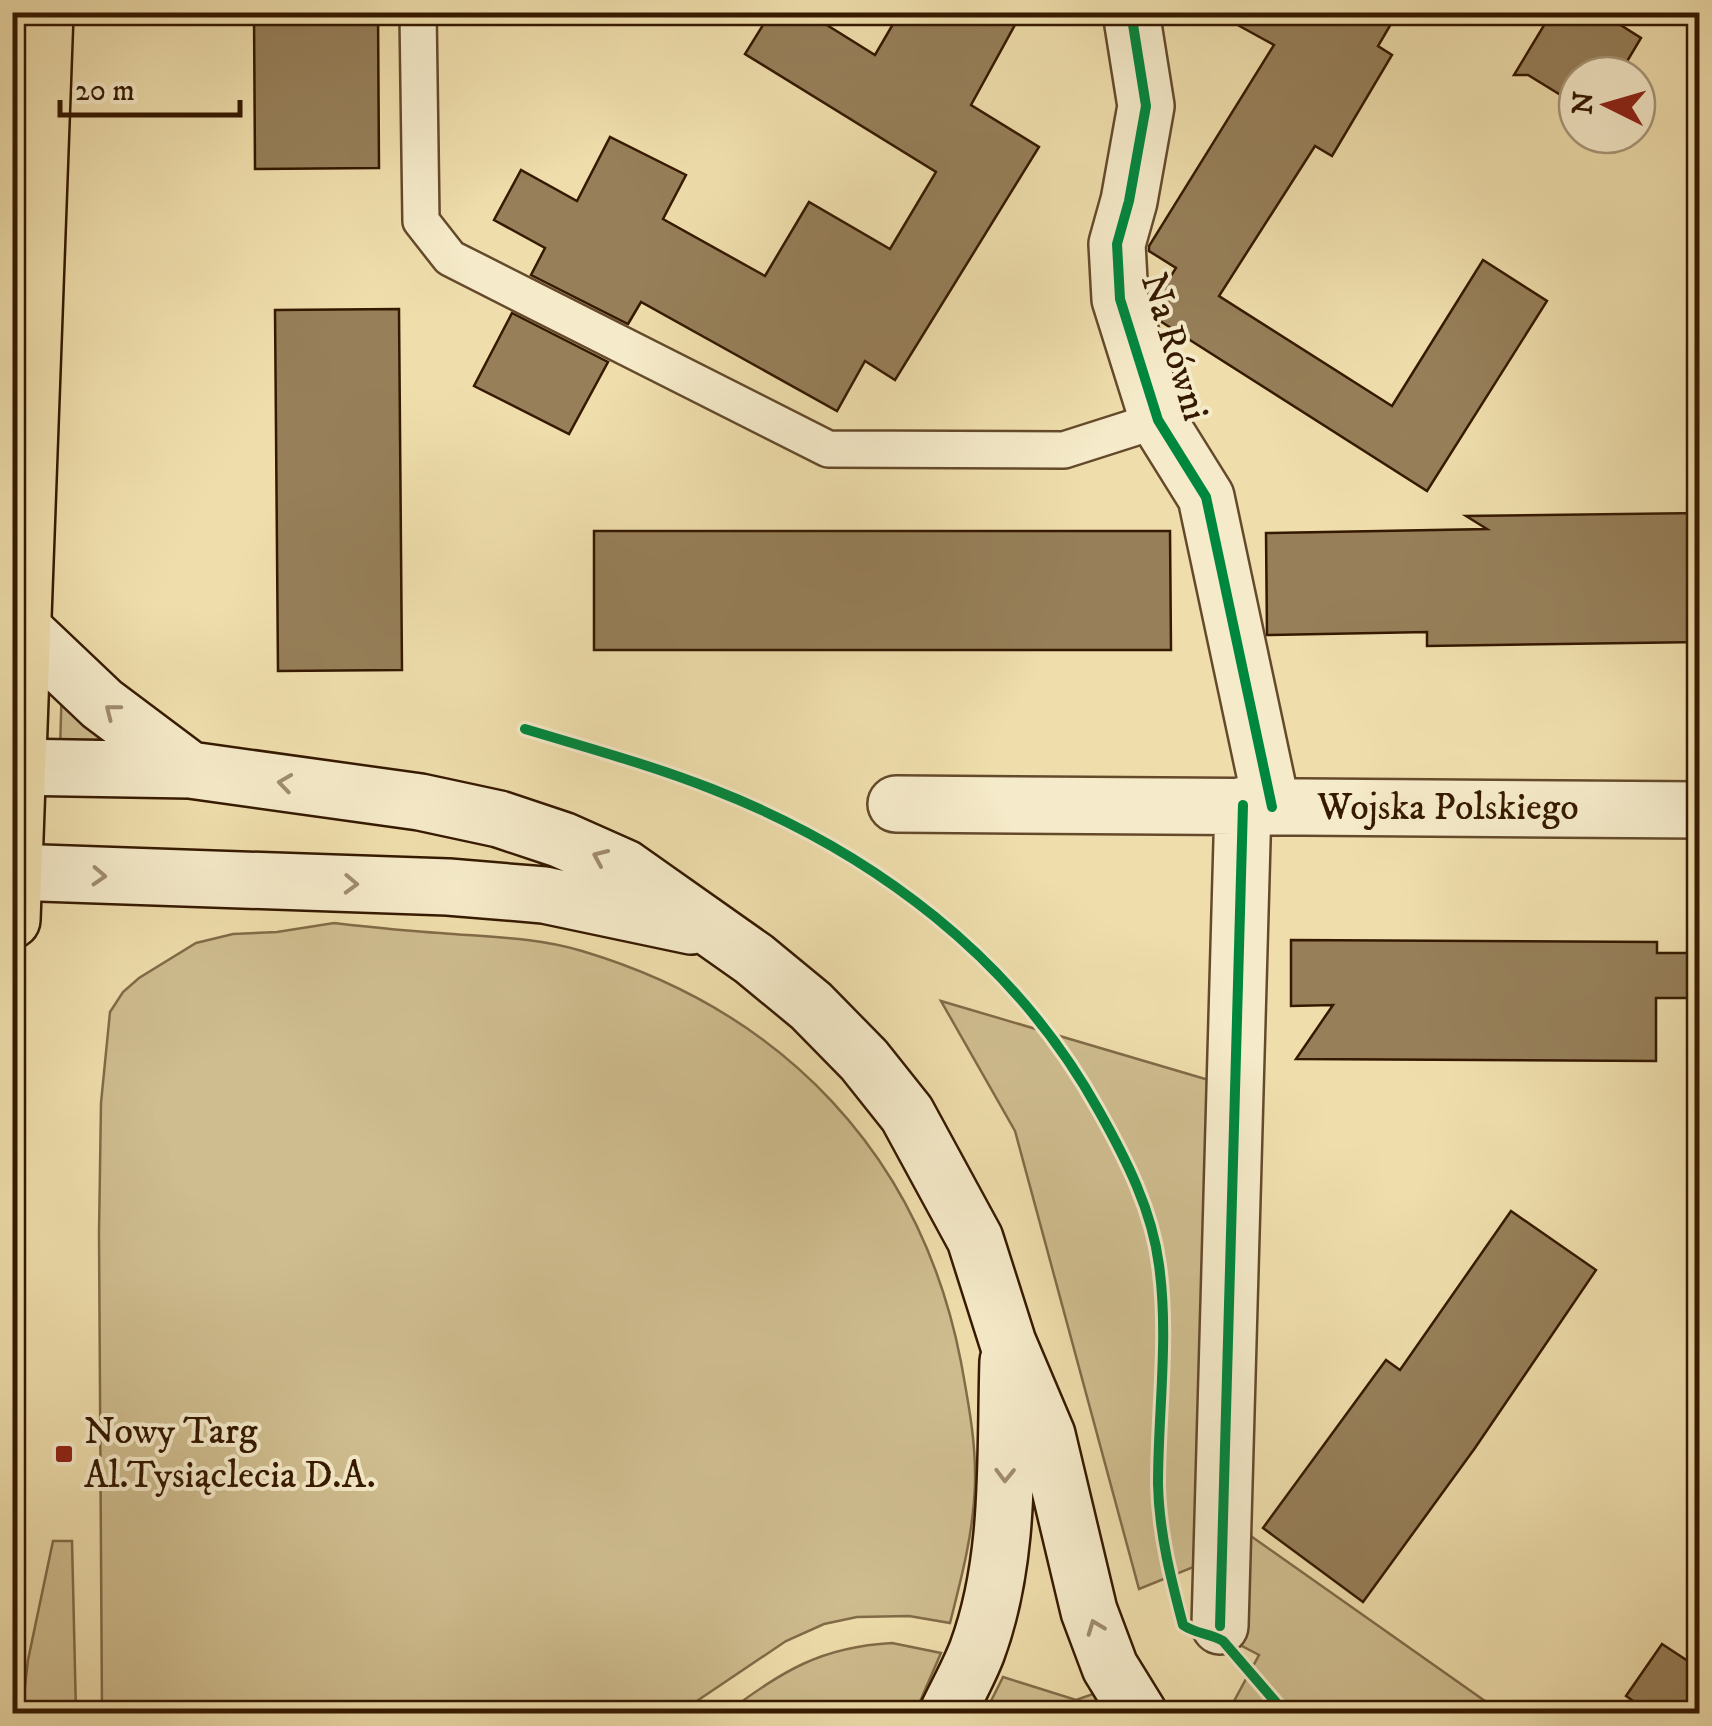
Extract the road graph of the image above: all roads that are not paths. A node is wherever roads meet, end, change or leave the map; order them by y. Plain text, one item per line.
1 (44, 12) edge
2 (418, 12) edge
3 (1131, 12) edge
4 (1158, 420) junction
5 (24, 629) junction
6 (16, 767) edge
7 (190, 770) junction
8 (896, 804) dead end
9 (1258, 806) junction
10 (1700, 810) edge
11 (13, 888) edge
12 (710, 930) junction
13 (1008, 1343) junction
14 (1220, 1626) dead end
15 (946, 1714) edge
16 (1139, 1714) edge

1 - 5 main road
2 - 4 lane
3 - 4 main road, Na Równi
4 - 9 main road, Na Równi
5 - 6 main road
7 -> 5 main road
6 - 7 main road
6 - 11 main road
12 -> 7 main road
8 - 9 main road, Wojska Polskiego
9 - 10 main road, Wojska Polskiego
9 - 14 main road, Na Równi
11 -> 12 main road
12 - 13 main road
13 -> 15 main road
16 -> 13 main road

